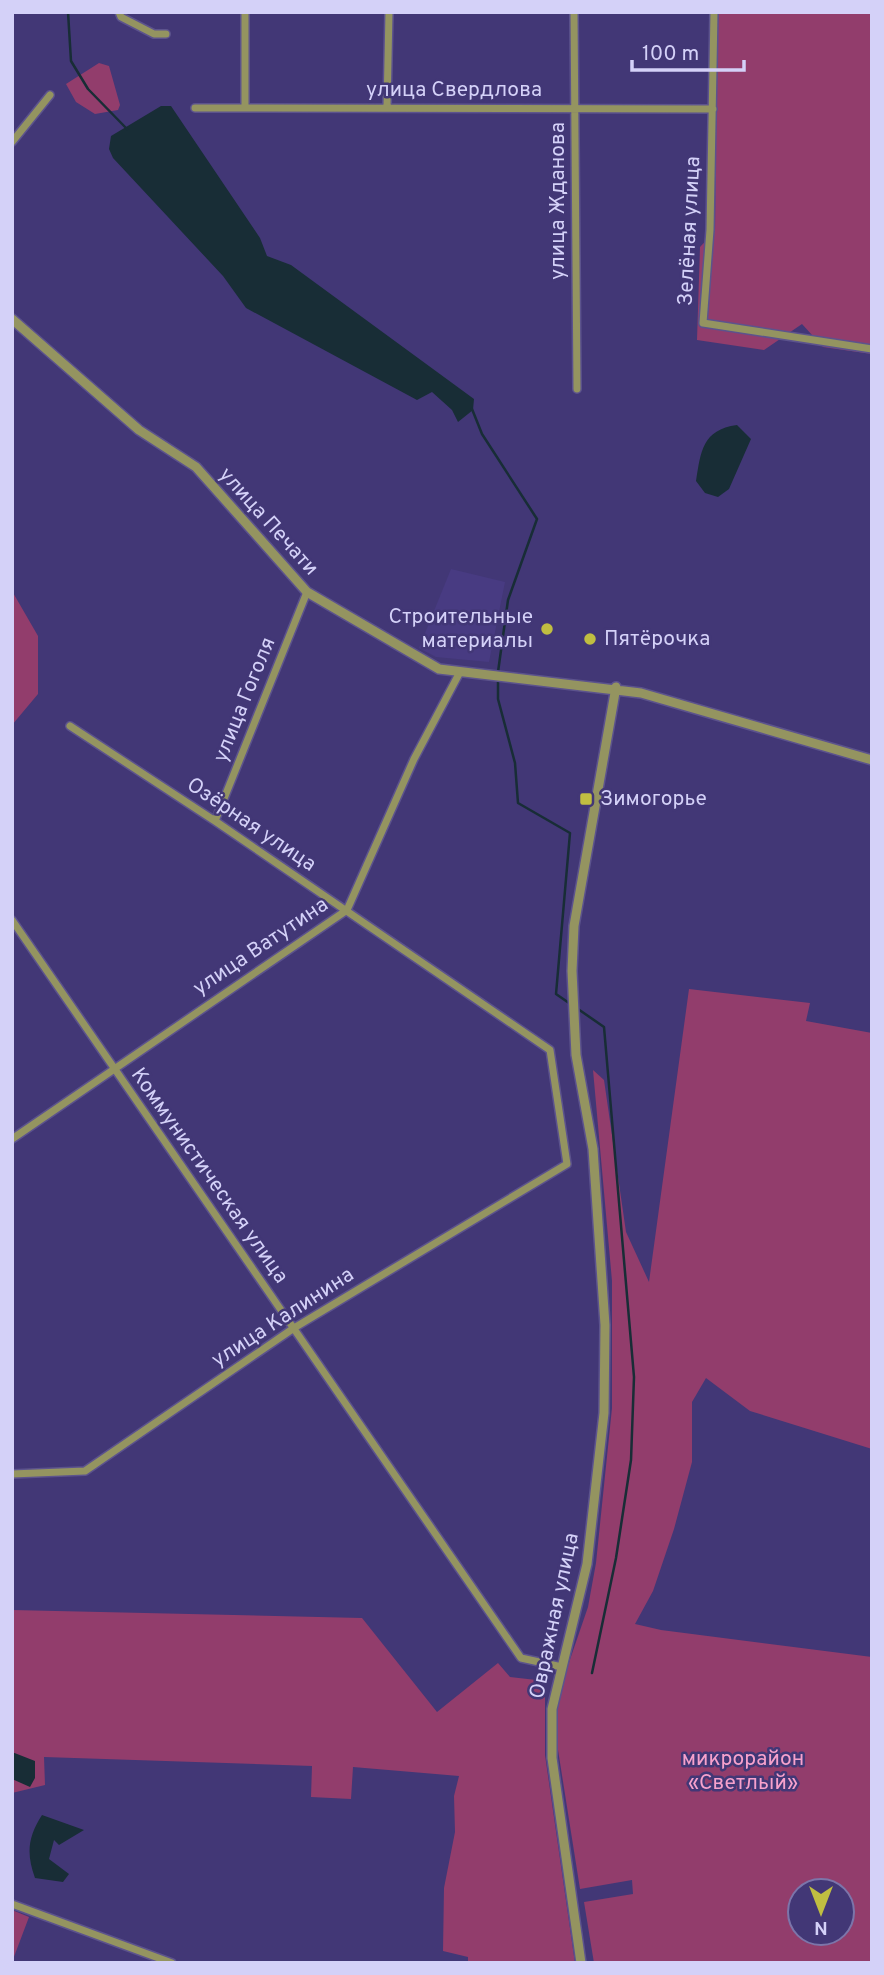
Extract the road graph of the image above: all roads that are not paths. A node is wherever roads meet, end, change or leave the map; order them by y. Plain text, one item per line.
1 (119, 12) edge
2 (245, 12) edge
3 (389, 12) edge
4 (574, 12) edge
5 (714, 12) edge
6 (166, 34) dead end
7 (50, 95) dead end
8 (245, 106) junction
9 (387, 107) junction
10 (195, 108) dead end
11 (575, 108) junction
12 (713, 109) junction
13 (12, 142) edge
14 (12, 319) edge
15 (872, 349) edge
16 (577, 389) dead end
17 (307, 592) junction
18 (460, 672) junction
19 (616, 687) junction
20 (70, 726) dead end
21 (872, 760) edge
22 (215, 821) junction
23 (347, 910) junction
24 (12, 920) edge
25 (114, 1069) junction
26 (12, 1139) edge
27 (567, 1164) joint
28 (294, 1328) junction
29 (12, 1474) edge
30 (562, 1667) junction
31 (12, 1904) edge
32 (172, 1963) edge
33 (581, 1963) edge

1 - 6 street
2 - 8 street
3 - 9 street
4 - 11 street, улица Жданова
5 - 12 street, Зелёная улица
7 - 13 street
8 - 9 street, улица Свердлова
8 - 10 street, улица Свердлова
9 - 11 street, улица Свердлова
11 - 12 street, улица Свердлова
11 - 16 street, улица Жданова
12 - 15 street, Зелёная улица
14 - 17 street, улица Печати
17 - 18 street, улица Печати
17 - 22 street, улица Гоголя
18 - 19 street, улица Печати
18 - 23 street, улица Ватутина
19 - 21 street, улица Печати
19 - 30 street, Овражная улица
20 - 22 street, Озёрная улица
22 - 23 street, Озёрная улица
23 - 25 street, улица Ватутина
23 - 27 street, Озёрная улица
24 - 25 street, Коммунистическая улица
25 - 26 street, улица Ватутина
25 - 28 street, Коммунистическая улица
27 - 28 street, улица Калинина
28 - 29 street, улица Калинина
28 - 30 street, Коммунистическая улица
30 - 33 street, Овражная улица
31 - 32 street

